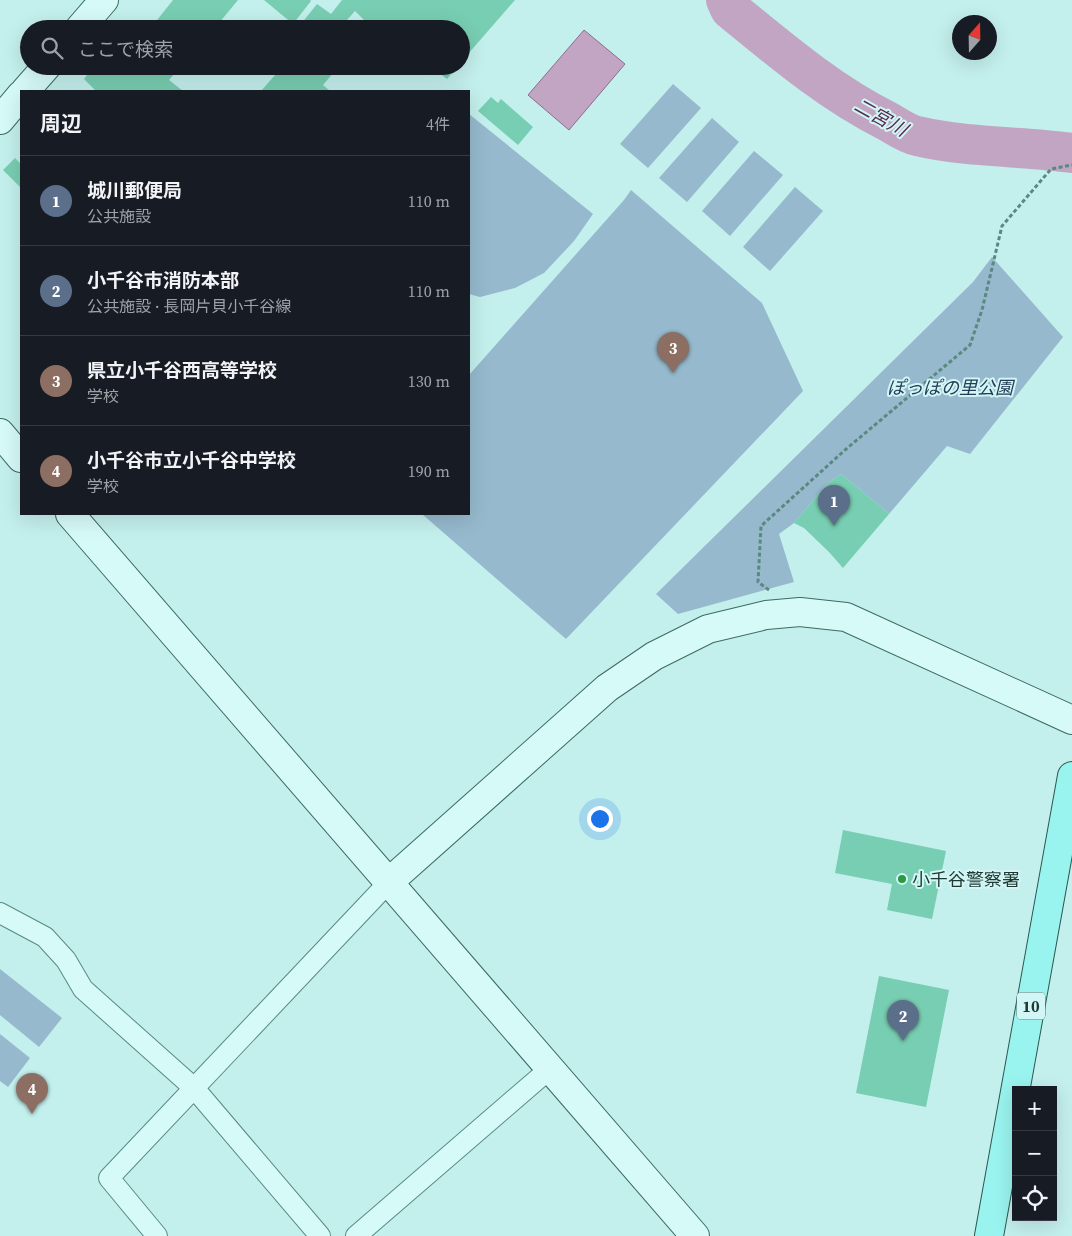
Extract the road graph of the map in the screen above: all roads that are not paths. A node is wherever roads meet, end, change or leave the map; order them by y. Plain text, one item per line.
1 (104, 0) edge
2 (87, 20) edge
3 (38, 75) edge
4 (26, 90) edge
5 (20, 96) edge
6 (0, 120) edge
7 (0, 433) edge
8 (20, 457) edge
9 (71, 515) edge
10 (1072, 720) edge
11 (1072, 776) edge
12 (388, 882) junction
13 (0, 913) edge
14 (548, 1066) junction
15 (194, 1088) junction
16 (157, 1236) edge
17 (320, 1236) edge
18 (356, 1236) edge
19 (695, 1236) edge
20 (989, 1236) edge

1 - 2 street
3 - 4 street
5 - 6 street
7 - 8 street
9 - 12 street
10 - 12 street
11 - 20 main road, 10
12 - 14 street
12 - 15 street
13 - 15 street
14 - 18 street
14 - 19 street
15 - 16 street
15 - 17 street

